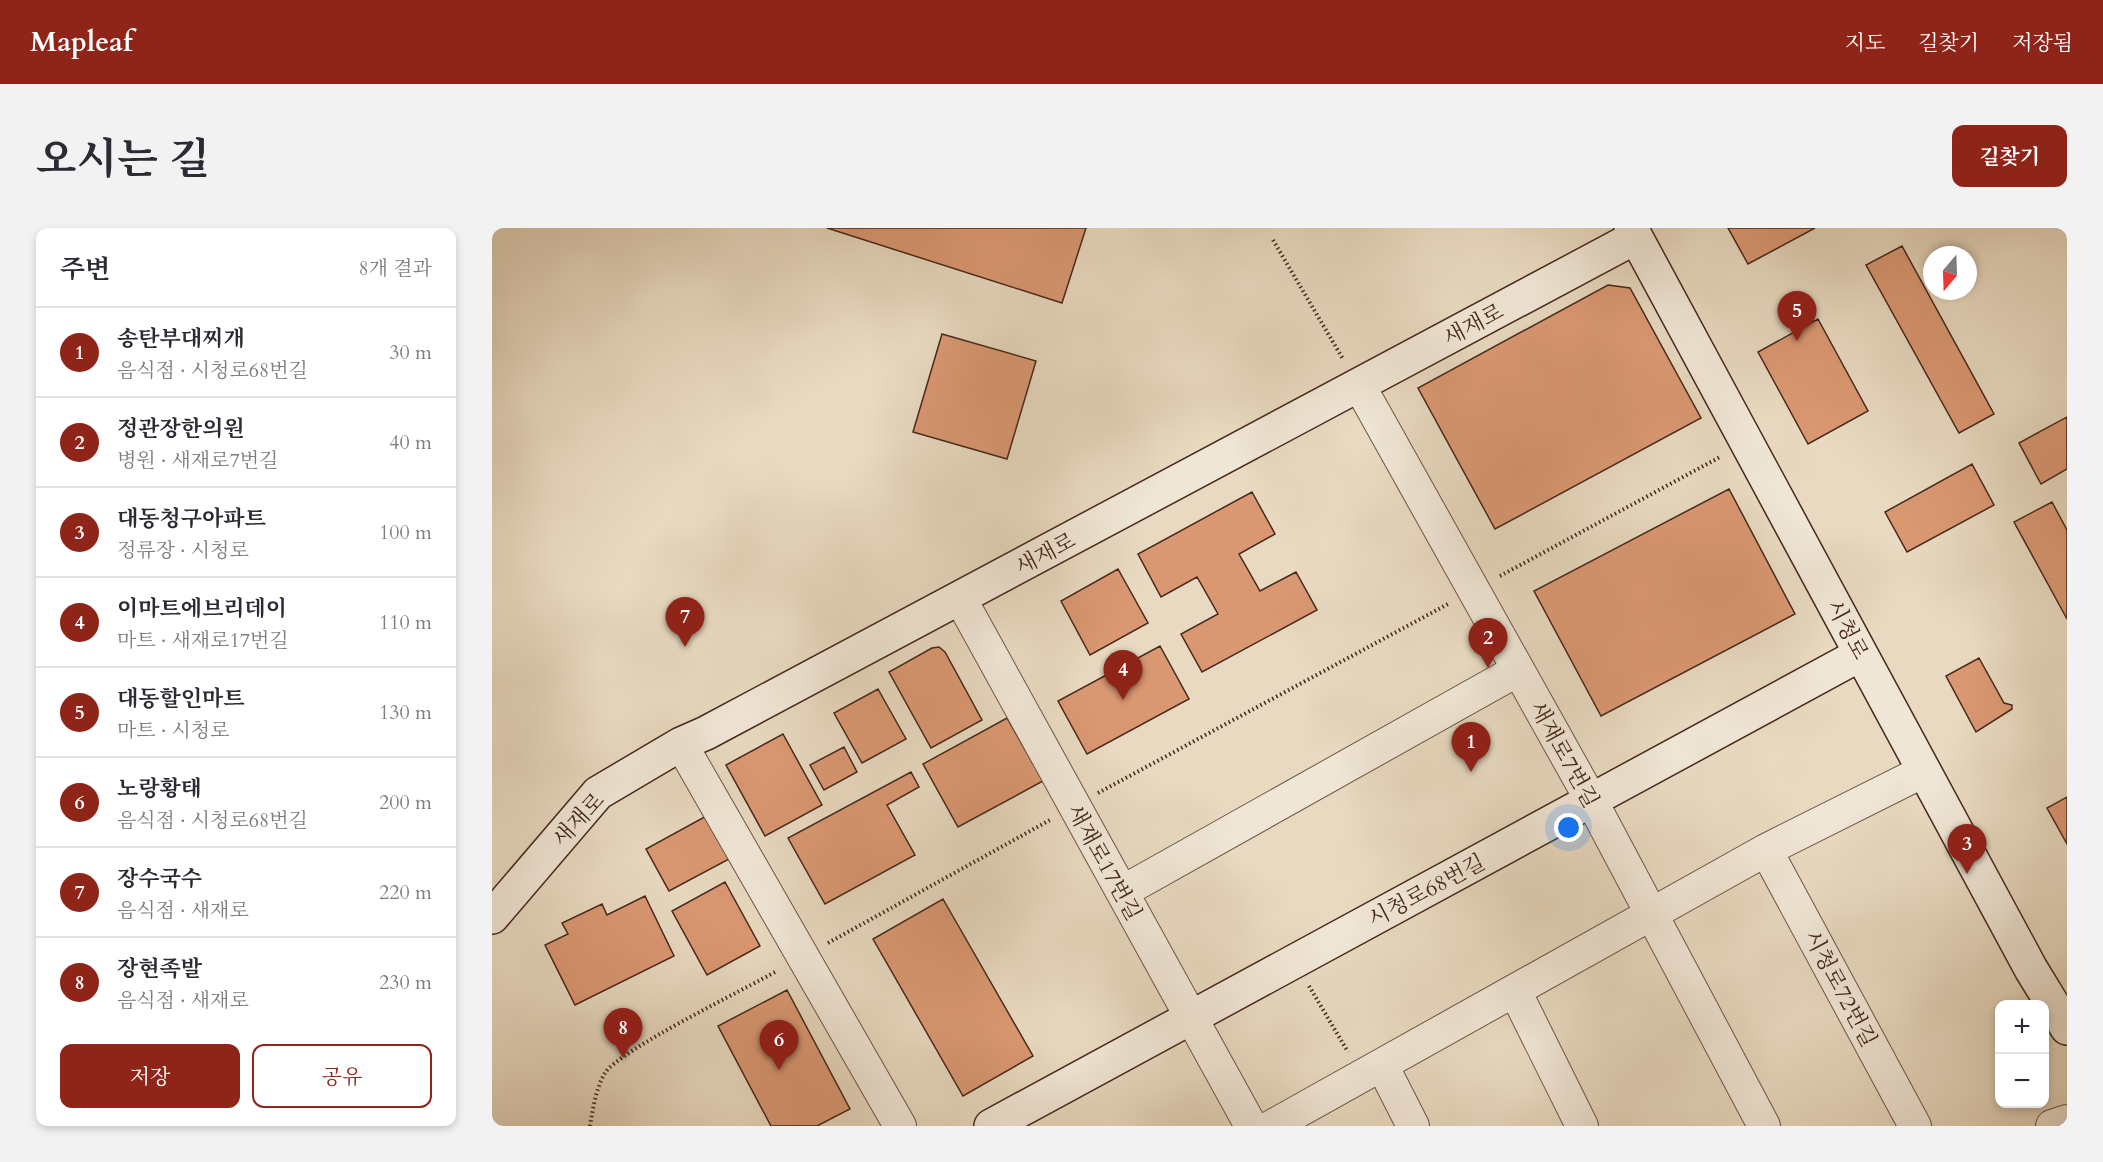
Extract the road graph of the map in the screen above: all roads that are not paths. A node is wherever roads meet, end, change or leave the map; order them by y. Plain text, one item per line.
1 (1634, 232) edge
2 (1359, 385) junction
3 (960, 598) junction
4 (1862, 654) junction
5 (1518, 670) junction
6 (681, 744) junction
7 (1924, 771) junction
8 (1591, 800) junction
9 (1766, 850) junction
10 (1122, 892) junction
11 (1650, 914) junction
12 (492, 917) edge
13 (1515, 991) junction
14 (1191, 1017) junction
15 (2067, 1028) edge
16 (1372, 1070) junction
17 (2067, 1121) edge
18 (900, 1126) edge
19 (991, 1126) edge
20 (1251, 1126) edge
21 (1272, 1126) edge
22 (1413, 1126) edge
23 (1582, 1126) edge
24 (1764, 1126) edge
25 (1915, 1126) edge
26 (2052, 1126) edge

1 - 2 street, 새재로
1 - 4 street, 시청로
2 - 3 street, 새재로
2 - 5 street, 새재로7번길
3 - 6 street, 새재로
3 - 10 street, 새재로17번길
4 - 7 street, 시청로
4 - 8 street, 시청로68번길
5 - 8 street, 새재로7번길
5 - 10 street
6 - 12 street, 새재로
6 - 18 street
7 - 9 street
7 - 15 street, 시청로
8 - 11 street, 새재로7번길
8 - 14 street, 시청로68번길
9 - 11 street
9 - 25 street, 시청로72번길
10 - 14 street, 새재로17번길
11 - 13 street
11 - 24 street, 새재로7번길
13 - 16 street
13 - 23 street
14 - 19 street, 시청로68번길
14 - 20 street, 새재로17번길
16 - 21 street
16 - 22 street
17 - 26 street

